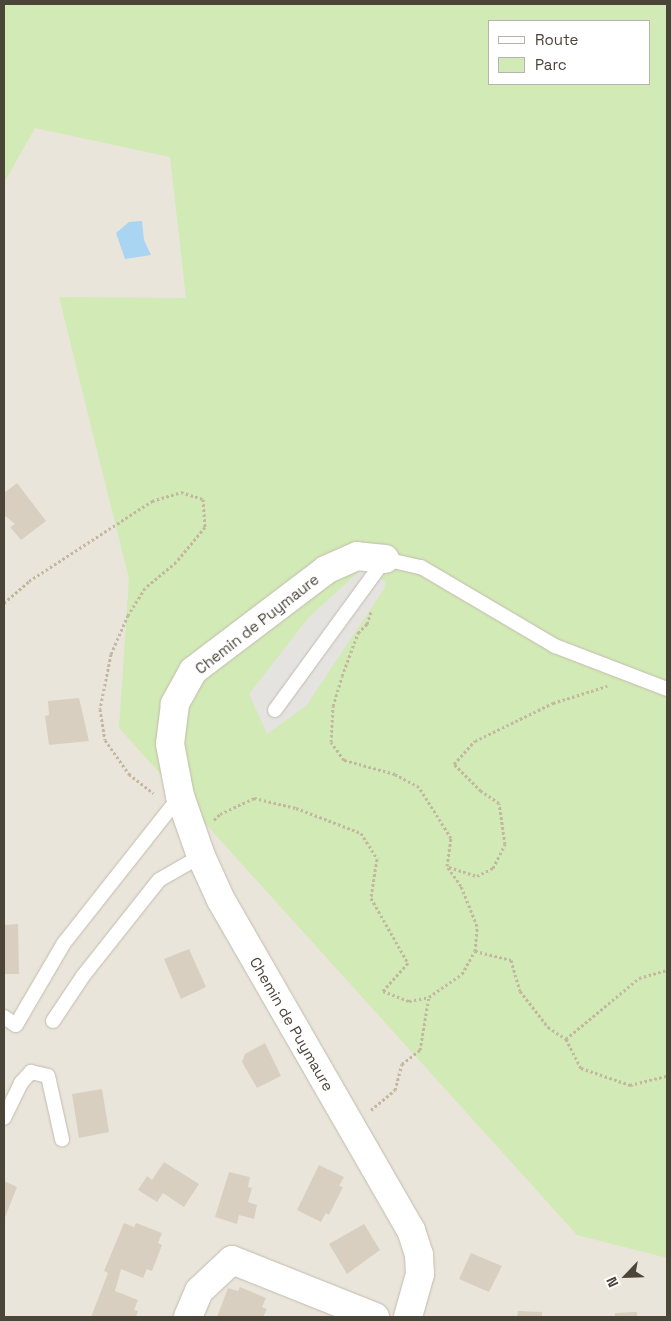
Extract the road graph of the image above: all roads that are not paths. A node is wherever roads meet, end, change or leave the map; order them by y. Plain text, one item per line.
1 (380, 567) junction
2 (667, 689) edge
3 (275, 710) dead end
4 (169, 796) junction
5 (198, 848) junction
6 (4, 1017) edge
7 (53, 1021) dead end
8 (4, 1118) edge
9 (62, 1139) dead end
10 (188, 1317) edge
11 (375, 1317) edge
12 (408, 1317) edge

1 - 2 lane, Chemin de Puymaure
1 - 3 lane
1 - 4 street, Chemin de Puymaure
4 - 5 street, Chemin de Puymaure
4 - 6 lane
5 - 7 lane
5 - 12 street, Chemin de Puymaure
8 - 9 lane
10 - 11 street

